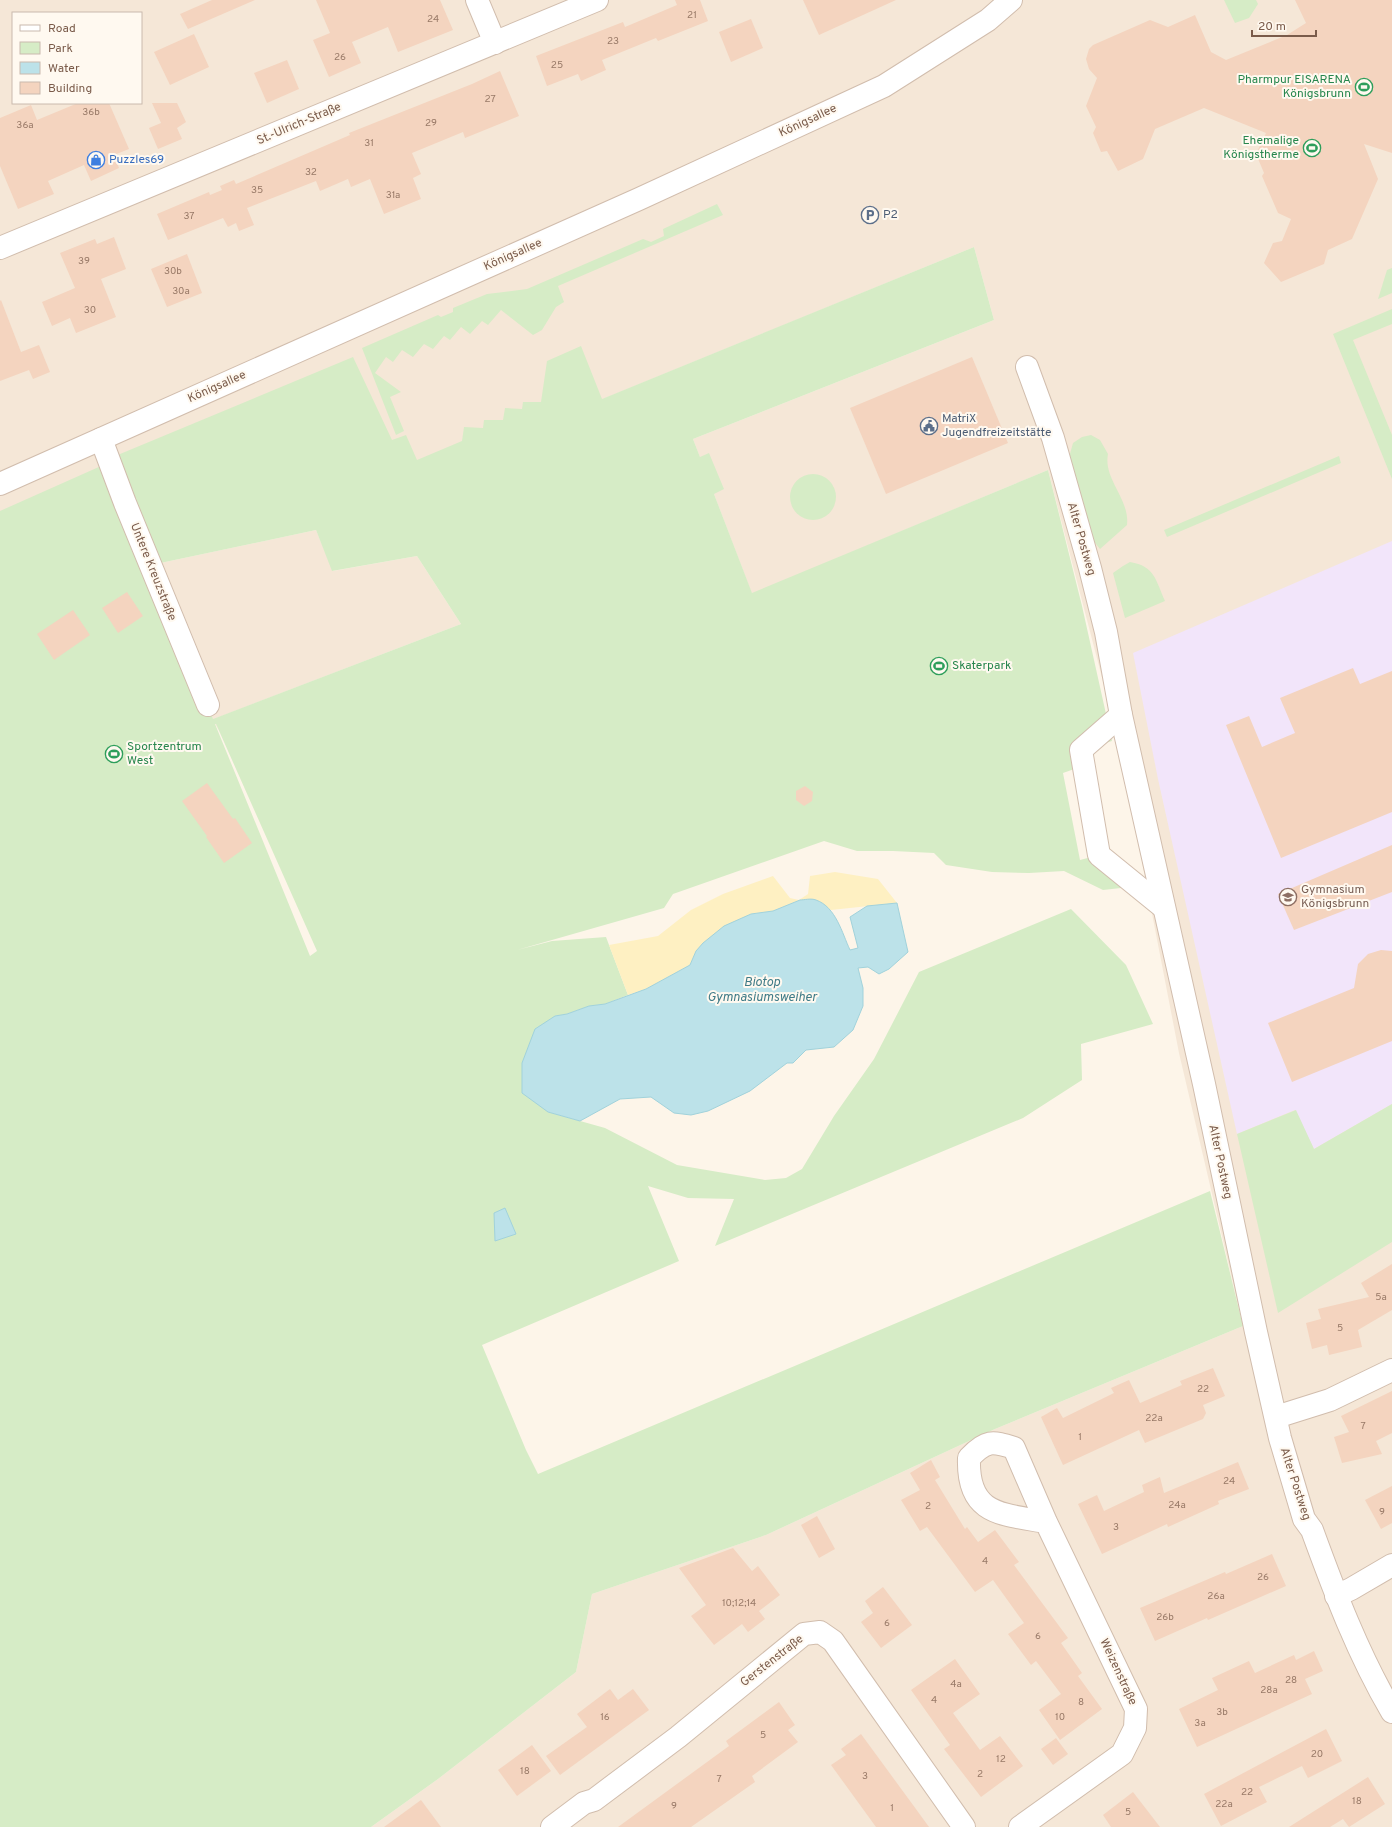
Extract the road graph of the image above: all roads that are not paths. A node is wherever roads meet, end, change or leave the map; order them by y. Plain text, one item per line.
1 (477, 0) edge
2 (597, 0) edge
3 (1011, 0) edge
4 (495, 43) junction
5 (0, 248) edge
6 (1027, 367) dead end
7 (100, 439) junction
8 (0, 484) edge
9 (208, 704) dead end
10 (1121, 715) junction
11 (1163, 907) junction
12 (1392, 1370) edge
13 (1276, 1417) junction
14 (1046, 1522) dead end
15 (1392, 1565) edge
16 (1336, 1596) junction
17 (1392, 1712) edge
18 (552, 1827) edge
19 (964, 1827) edge
20 (1020, 1827) edge

1 - 4 street
2 - 4 street, St.-Ulrich-Straße
3 - 7 street, Königsallee
4 - 5 street, St.-Ulrich-Straße
6 - 10 street, Alter Postweg
7 - 8 street, Königsallee
7 - 9 street, Untere Kreuzstraße
10 - 11 street, Alter Postweg
10 - 11 street
11 - 13 street, Alter Postweg
12 - 13 street
13 - 16 street, Alter Postweg
14 - 20 street, Weizenstraße
15 - 16 street
16 - 17 street, Alter Postweg
18 - 19 street, Gerstenstraße

